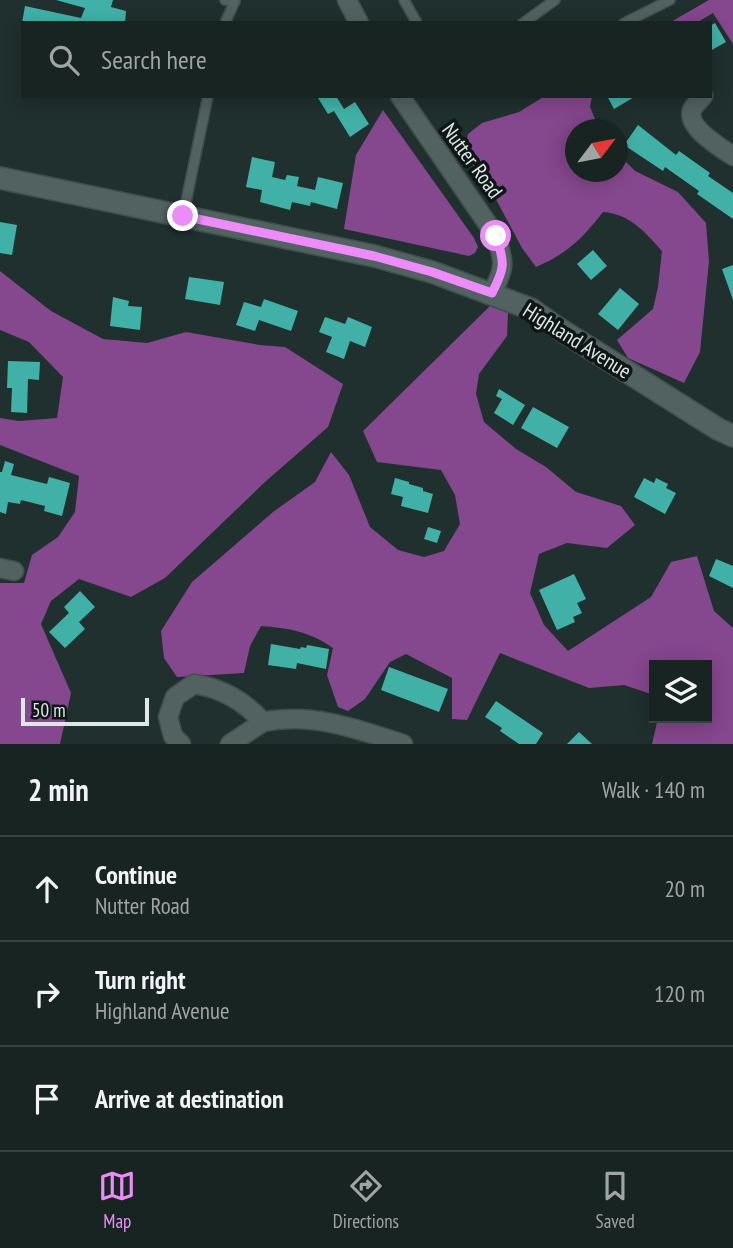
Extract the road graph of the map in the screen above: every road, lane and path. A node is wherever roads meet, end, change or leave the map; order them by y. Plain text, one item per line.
1 (225, 0) edge
2 (236, 0) edge
3 (347, 0) edge
4 (404, 0) edge
5 (555, 0) edge
6 (670, 0) edge
7 (226, 21) edge
8 (358, 21) edge
9 (415, 21) edge
10 (526, 21) edge
11 (628, 21) edge
12 (208, 98) edge
13 (401, 98) edge
14 (701, 98) edge
15 (733, 156) edge
16 (0, 178) edge
17 (183, 216) junction
18 (492, 293) junction
19 (733, 436) edge
20 (263, 722) junction
21 (181, 744) edge
22 (230, 744) edge
23 (403, 744) edge

1 - 2 lane
2 - 7 lane
3 - 8 street
4 - 9 lane
5 - 10 lane
6 - 11 lane
12 - 17 lane
13 - 18 street, Nutter Road
14 - 15 street
16 - 17 street, Highland Avenue
17 - 18 street, Highland Avenue
18 - 19 street, Highland Avenue
20 - 21 street
20 - 22 street
20 - 23 street

